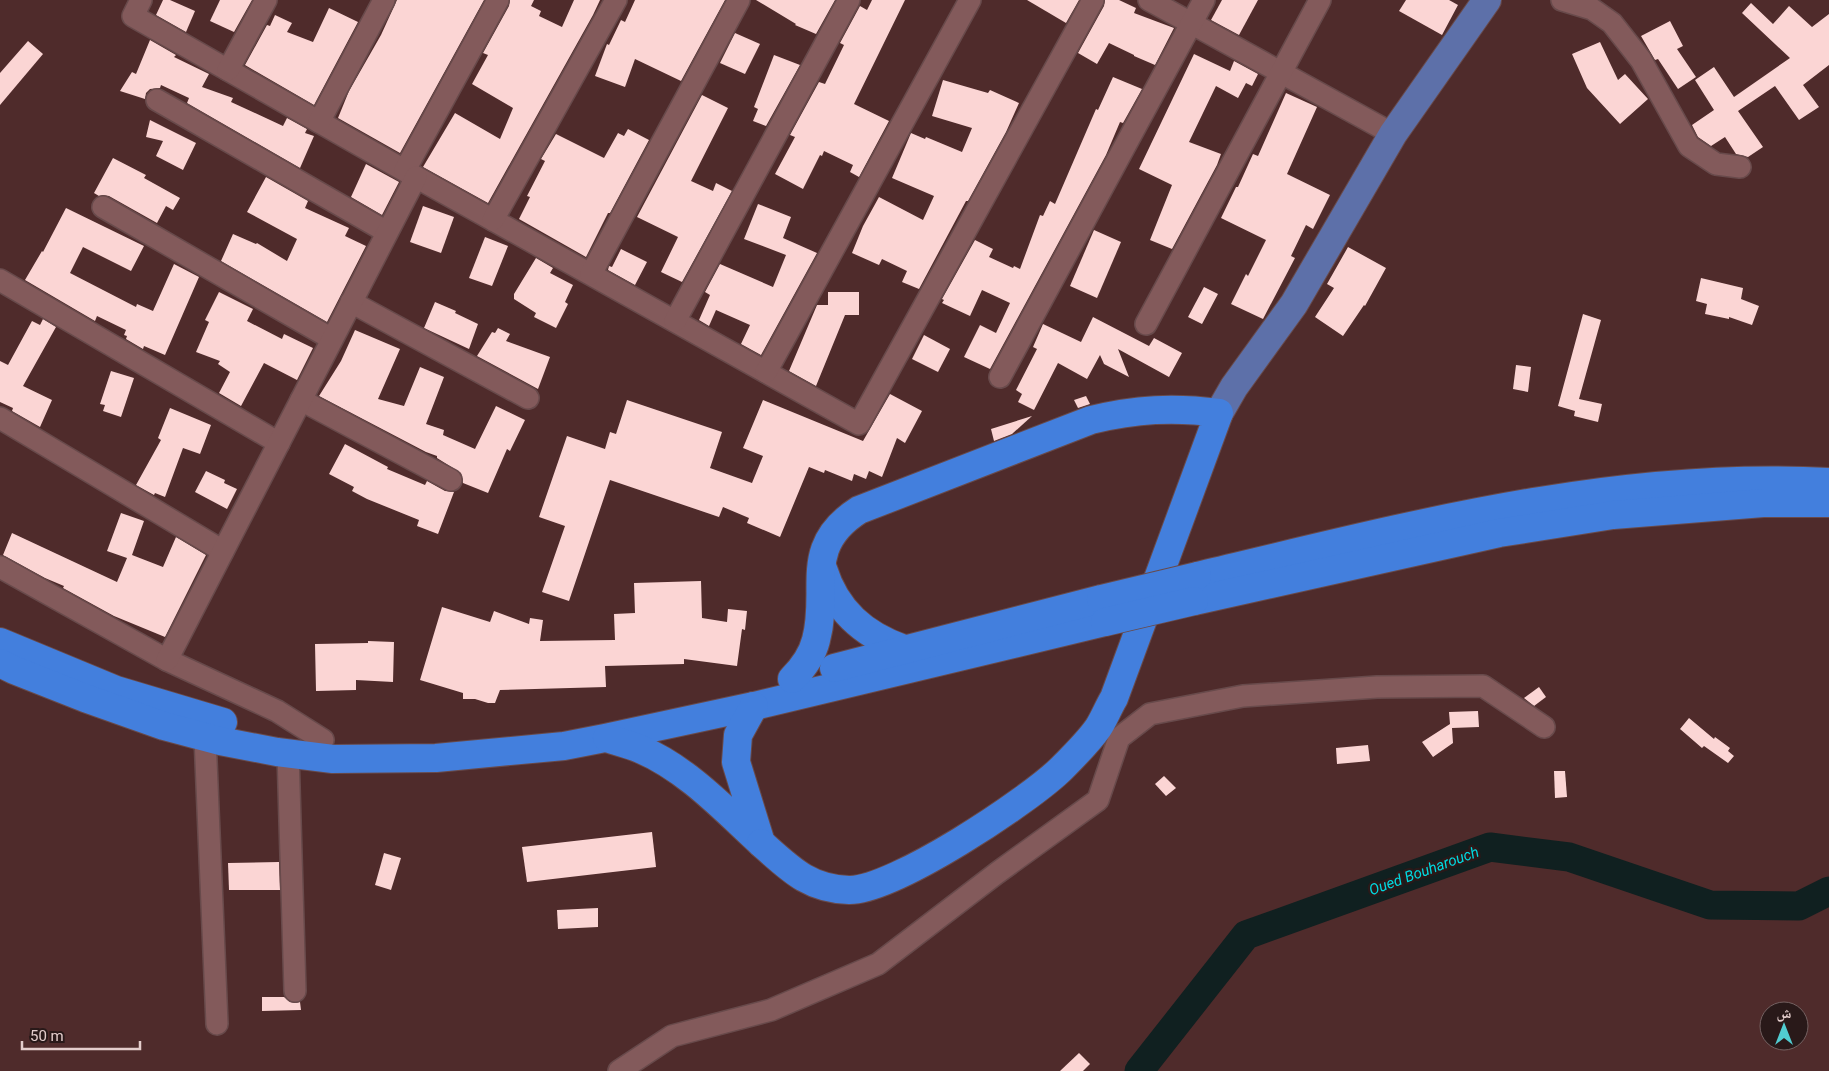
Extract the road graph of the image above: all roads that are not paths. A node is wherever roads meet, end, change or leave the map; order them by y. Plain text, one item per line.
1 (141, 0) edge
2 (266, 0) edge
3 (384, 0) edge
4 (498, 0) edge
5 (616, 0) edge
6 (739, 0) edge
7 (849, 0) edge
8 (970, 0) edge
9 (1093, 0) edge
10 (1149, 0) edge
11 (1204, 0) edge
12 (1320, 0) edge
13 (1487, 0) edge
14 (1562, 0) edge
15 (1191, 23) junction
16 (228, 70) junction
17 (1281, 72) junction
18 (157, 100) dead end
19 (319, 122) junction
20 (1393, 134) junction
21 (1740, 167) dead end
22 (410, 174) junction
23 (103, 207) dead end
24 (494, 220) junction
25 (387, 232) junction
26 (591, 274) junction
27 (0, 280) edge
28 (351, 302) junction
29 (674, 321) junction
30 (1146, 324) dead end
31 (332, 339) junction
32 (766, 372) junction
33 (1000, 377) dead end
34 (528, 398) dead end
35 (301, 400) junction
36 (1219, 414) junction
37 (0, 418) edge
38 (279, 443) junction
39 (452, 480) dead end
40 (1829, 482) edge
41 (1829, 503) edge
42 (223, 551) junction
43 (821, 563) junction
44 (0, 567) edge
45 (1195, 588) junction
46 (1103, 610) junction
47 (0, 642) edge
48 (904, 649) junction
49 (167, 660) junction
50 (0, 663) edge
51 (792, 679) junction
52 (754, 706) junction
53 (1544, 727) dead end
54 (1108, 733) junction
55 (205, 737) junction
56 (605, 738) junction
57 (322, 740) junction
58 (288, 753) junction
59 (761, 843) junction
60 (295, 991) dead end
61 (217, 1024) dead end
62 (619, 1071) edge

1 - 16 street
2 - 16 street
3 - 19 street
4 - 22 street
5 - 24 street
6 - 26 street
7 - 29 street
8 - 32 street
9 - 32 street
10 - 15 street
11 - 15 street
12 - 17 street
13 - 20 main road
14 - 21 street
15 - 17 street
15 - 33 street
16 - 19 street
17 - 20 street
17 - 30 street
18 - 25 street
19 - 22 street
20 - 36 main road
22 - 24 street
22 - 25 street
23 - 31 street
24 - 26 street
25 - 28 street
26 - 29 street
27 - 38 street
28 - 31 street
28 - 34 street
29 - 32 street
31 - 35 street
35 - 38 street
35 - 39 street
36 - 43 highway
36 - 54 highway
37 - 42 street
38 - 42 street
40 - 45 highway
41 - 45 highway
42 - 49 street
43 - 48 highway
43 - 51 highway
44 - 49 street
45 - 46 highway, bridge
46 - 48 highway
46 - 52 highway
47 - 57 highway
48 - 51 highway
49 - 57 street
50 - 55 highway
51 - 57 highway
52 - 56 highway
52 - 59 highway
53 - 54 street
54 - 59 highway
54 - 62 street
55 - 58 highway
55 - 61 street
56 - 58 highway
56 - 59 highway
58 - 60 street

